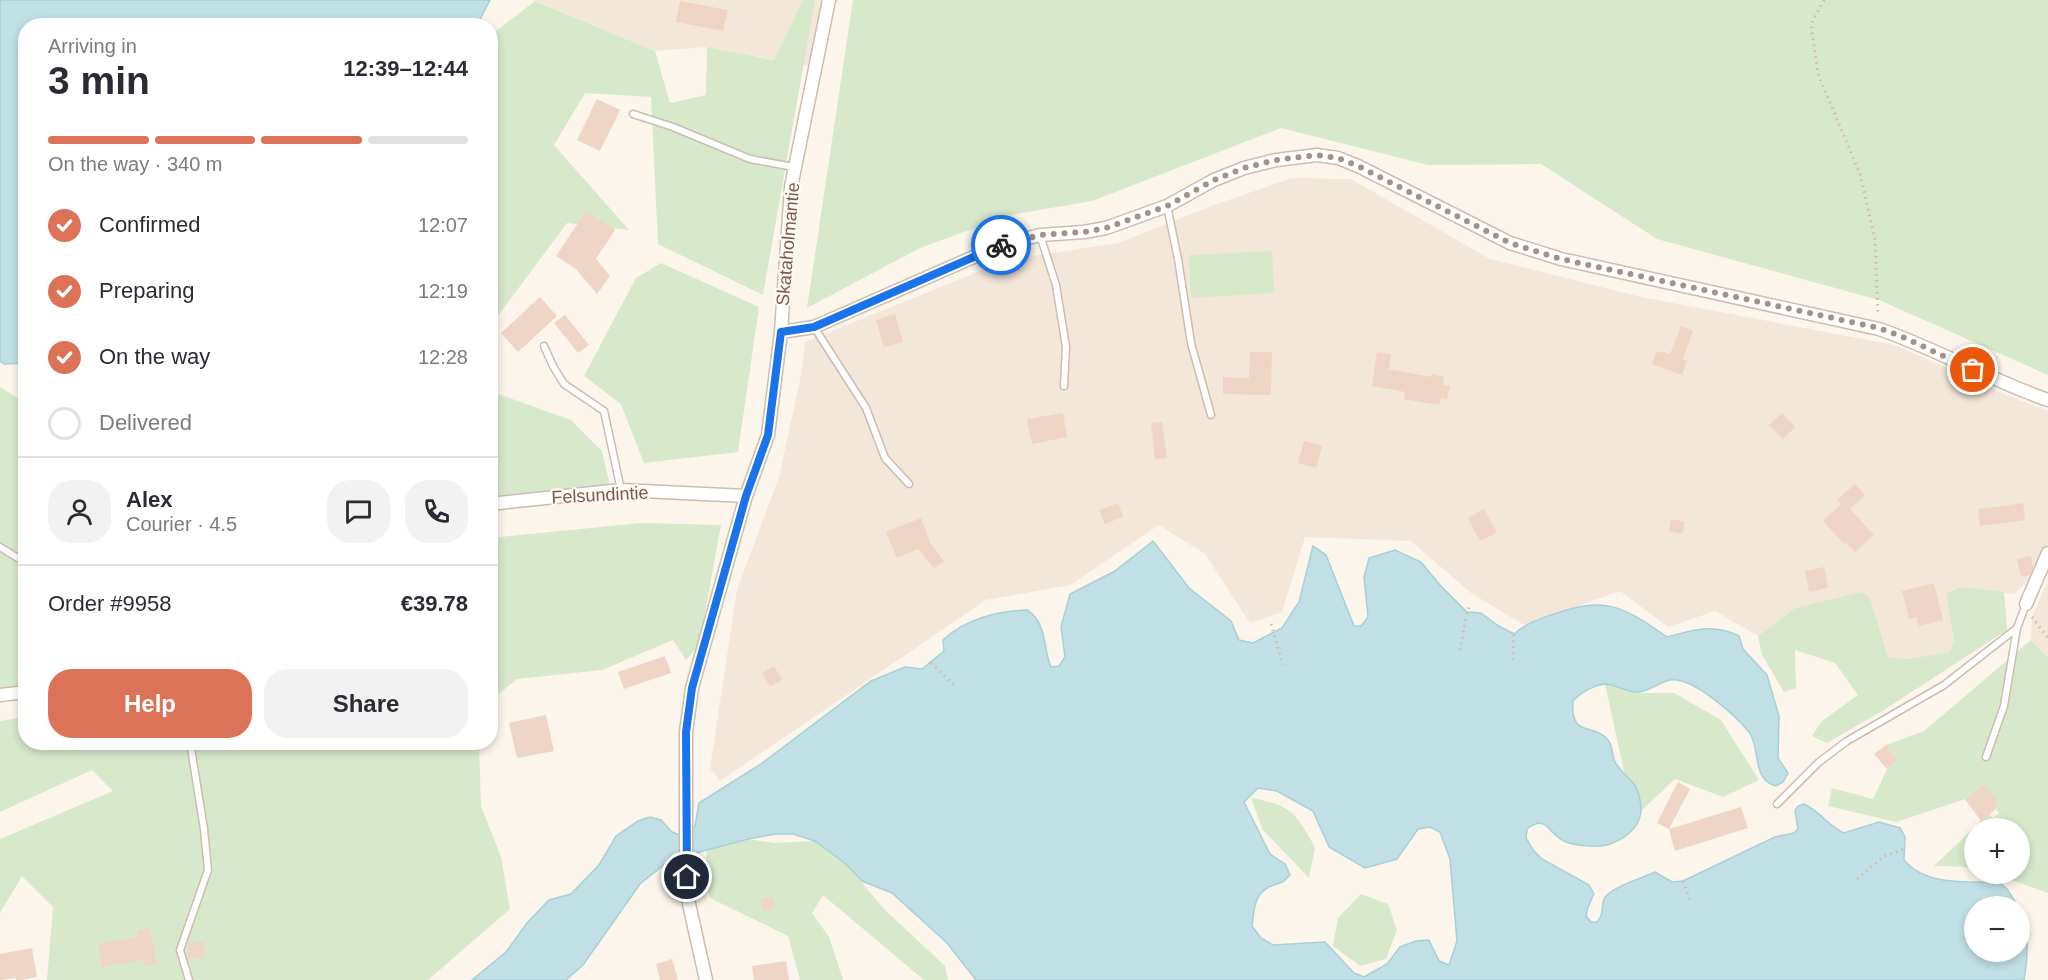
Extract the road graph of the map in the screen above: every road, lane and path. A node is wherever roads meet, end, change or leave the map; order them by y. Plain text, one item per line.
1 (829, 0) edge
2 (1824, 0) edge
3 (633, 114) dead end
4 (795, 168) junction
5 (1167, 206) junction
6 (1040, 235) junction
7 (814, 327) junction
8 (1879, 328) junction
9 (781, 332) junction
10 (544, 346) dead end
11 (1064, 386) dead end
12 (2048, 400) edge
13 (1211, 415) dead end
14 (909, 484) dead end
15 (621, 490) junction
16 (746, 496) junction
17 (498, 503) edge
18 (0, 547) edge
19 (2048, 553) edge
20 (18, 558) edge
21 (2026, 604) junction
22 (1470, 605) dead end
23 (1271, 624) dead end
24 (2017, 628) junction
25 (1514, 634) dead end
26 (2048, 638) edge
27 (1460, 650) dead end
28 (1513, 660) dead end
29 (931, 663) dead end
30 (1283, 665) dead end
31 (956, 687) dead end
32 (18, 693) edge
33 (0, 695) edge
34 (191, 750) edge
35 (1986, 757) dead end
36 (1777, 804) dead end
37 (1903, 849) dead end
38 (1857, 879) dead end
39 (1683, 881) dead end
40 (1692, 903) dead end
41 (189, 980) edge
42 (706, 980) edge

1 - 4 street, Skataholmantie
2 - 8 path
3 - 4 lane
4 - 9 street, Skataholmantie
5 - 6 street
5 - 8 street
5 - 13 lane
6 - 7 street
6 - 11 lane
7 - 9 street
7 - 14 lane
8 - 12 street
9 - 16 street, Skataholmantie
10 - 15 lane
15 - 16 street, Felsundintie
15 - 17 street, Felsundintie
16 - 42 street, Skataholmantie
18 - 20 lane
19 - 21 street
21 - 24 lane
21 - 26 path
22 - 27 path
23 - 30 path
24 - 35 lane
24 - 36 lane
25 - 28 path
29 - 31 path
32 - 33 street
34 - 41 lane
37 - 38 path
39 - 40 path

